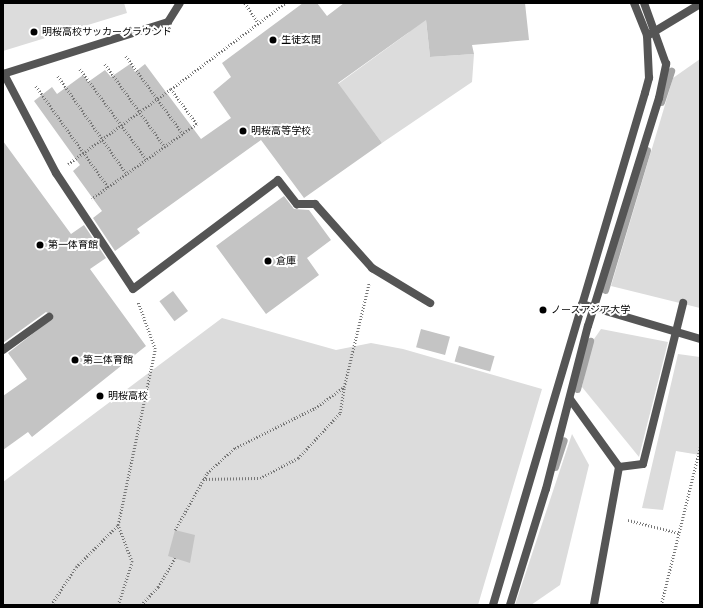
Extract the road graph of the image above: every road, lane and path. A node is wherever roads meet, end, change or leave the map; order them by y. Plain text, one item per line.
1 (180, 3) edge
2 (245, 3) edge
3 (285, 3) edge
4 (634, 3) edge
5 (644, 3) edge
6 (700, 4) edge
7 (258, 22) junction
8 (656, 30) junction
9 (647, 36) junction
10 (126, 56) dead end
11 (105, 64) dead end
12 (80, 69) dead end
13 (3, 74) edge
14 (58, 76) dead end
15 (36, 86) dead end
16 (171, 89) junction
17 (157, 99) junction
18 (139, 112) junction
19 (121, 126) junction
20 (183, 134) junction
21 (102, 139) junction
22 (165, 147) junction
23 (84, 152) junction
24 (147, 160) junction
25 (56, 173) junction
26 (127, 174) junction
27 (109, 188) junction
28 (79, 209) junction
29 (372, 268) junction
30 (133, 289) junction
31 (430, 303) dead end
32 (682, 303) dead end
33 (582, 304) junction
34 (594, 308) junction
35 (49, 317) dead end
36 (676, 332) junction
37 (700, 339) edge
38 (3, 350) edge
39 (344, 387) junction
40 (570, 398) junction
41 (700, 447) edge
42 (620, 467) junction
43 (203, 479) junction
44 (628, 520) dead end
45 (118, 525) junction
46 (175, 530) dead end
47 (679, 533) junction
48 (175, 558) dead end
49 (51, 605) edge
50 (118, 605) edge
51 (141, 605) edge
52 (493, 605) edge
53 (510, 605) edge
54 (594, 605) edge
55 (661, 605) edge

1 - 13 lane
2 - 7 path
3 - 7 path
4 - 9 lane
5 - 8 lane
6 - 8 lane
7 - 16 path
8 - 9 lane
8 - 34 lane
9 - 33 lane
10 - 17 path
11 - 18 path
12 - 19 path
13 - 25 lane
14 - 21 path
15 - 23 path
16 - 17 path
16 - 20 path
17 - 18 path
17 - 20 path
18 - 19 path
18 - 22 path
19 - 21 path
19 - 24 path
20 - 22 path
21 - 23 path
21 - 26 path
22 - 24 path
23 - 25 path
23 - 27 path
24 - 26 path
25 - 28 lane
26 - 27 path
27 - 28 path
28 - 30 lane
29 - 30 lane
29 - 31 lane
29 - 39 path
30 - 45 path
32 - 36 lane
33 - 34 lane
33 - 52 lane
34 - 36 lane
34 - 40 lane
35 - 38 lane
36 - 37 lane
36 - 42 lane
39 - 43 path
39 - 43 path
40 - 42 lane
40 - 53 lane
41 - 47 path
42 - 54 lane
43 - 46 path
44 - 47 path
45 - 49 path
45 - 50 path
47 - 55 path
48 - 51 path

